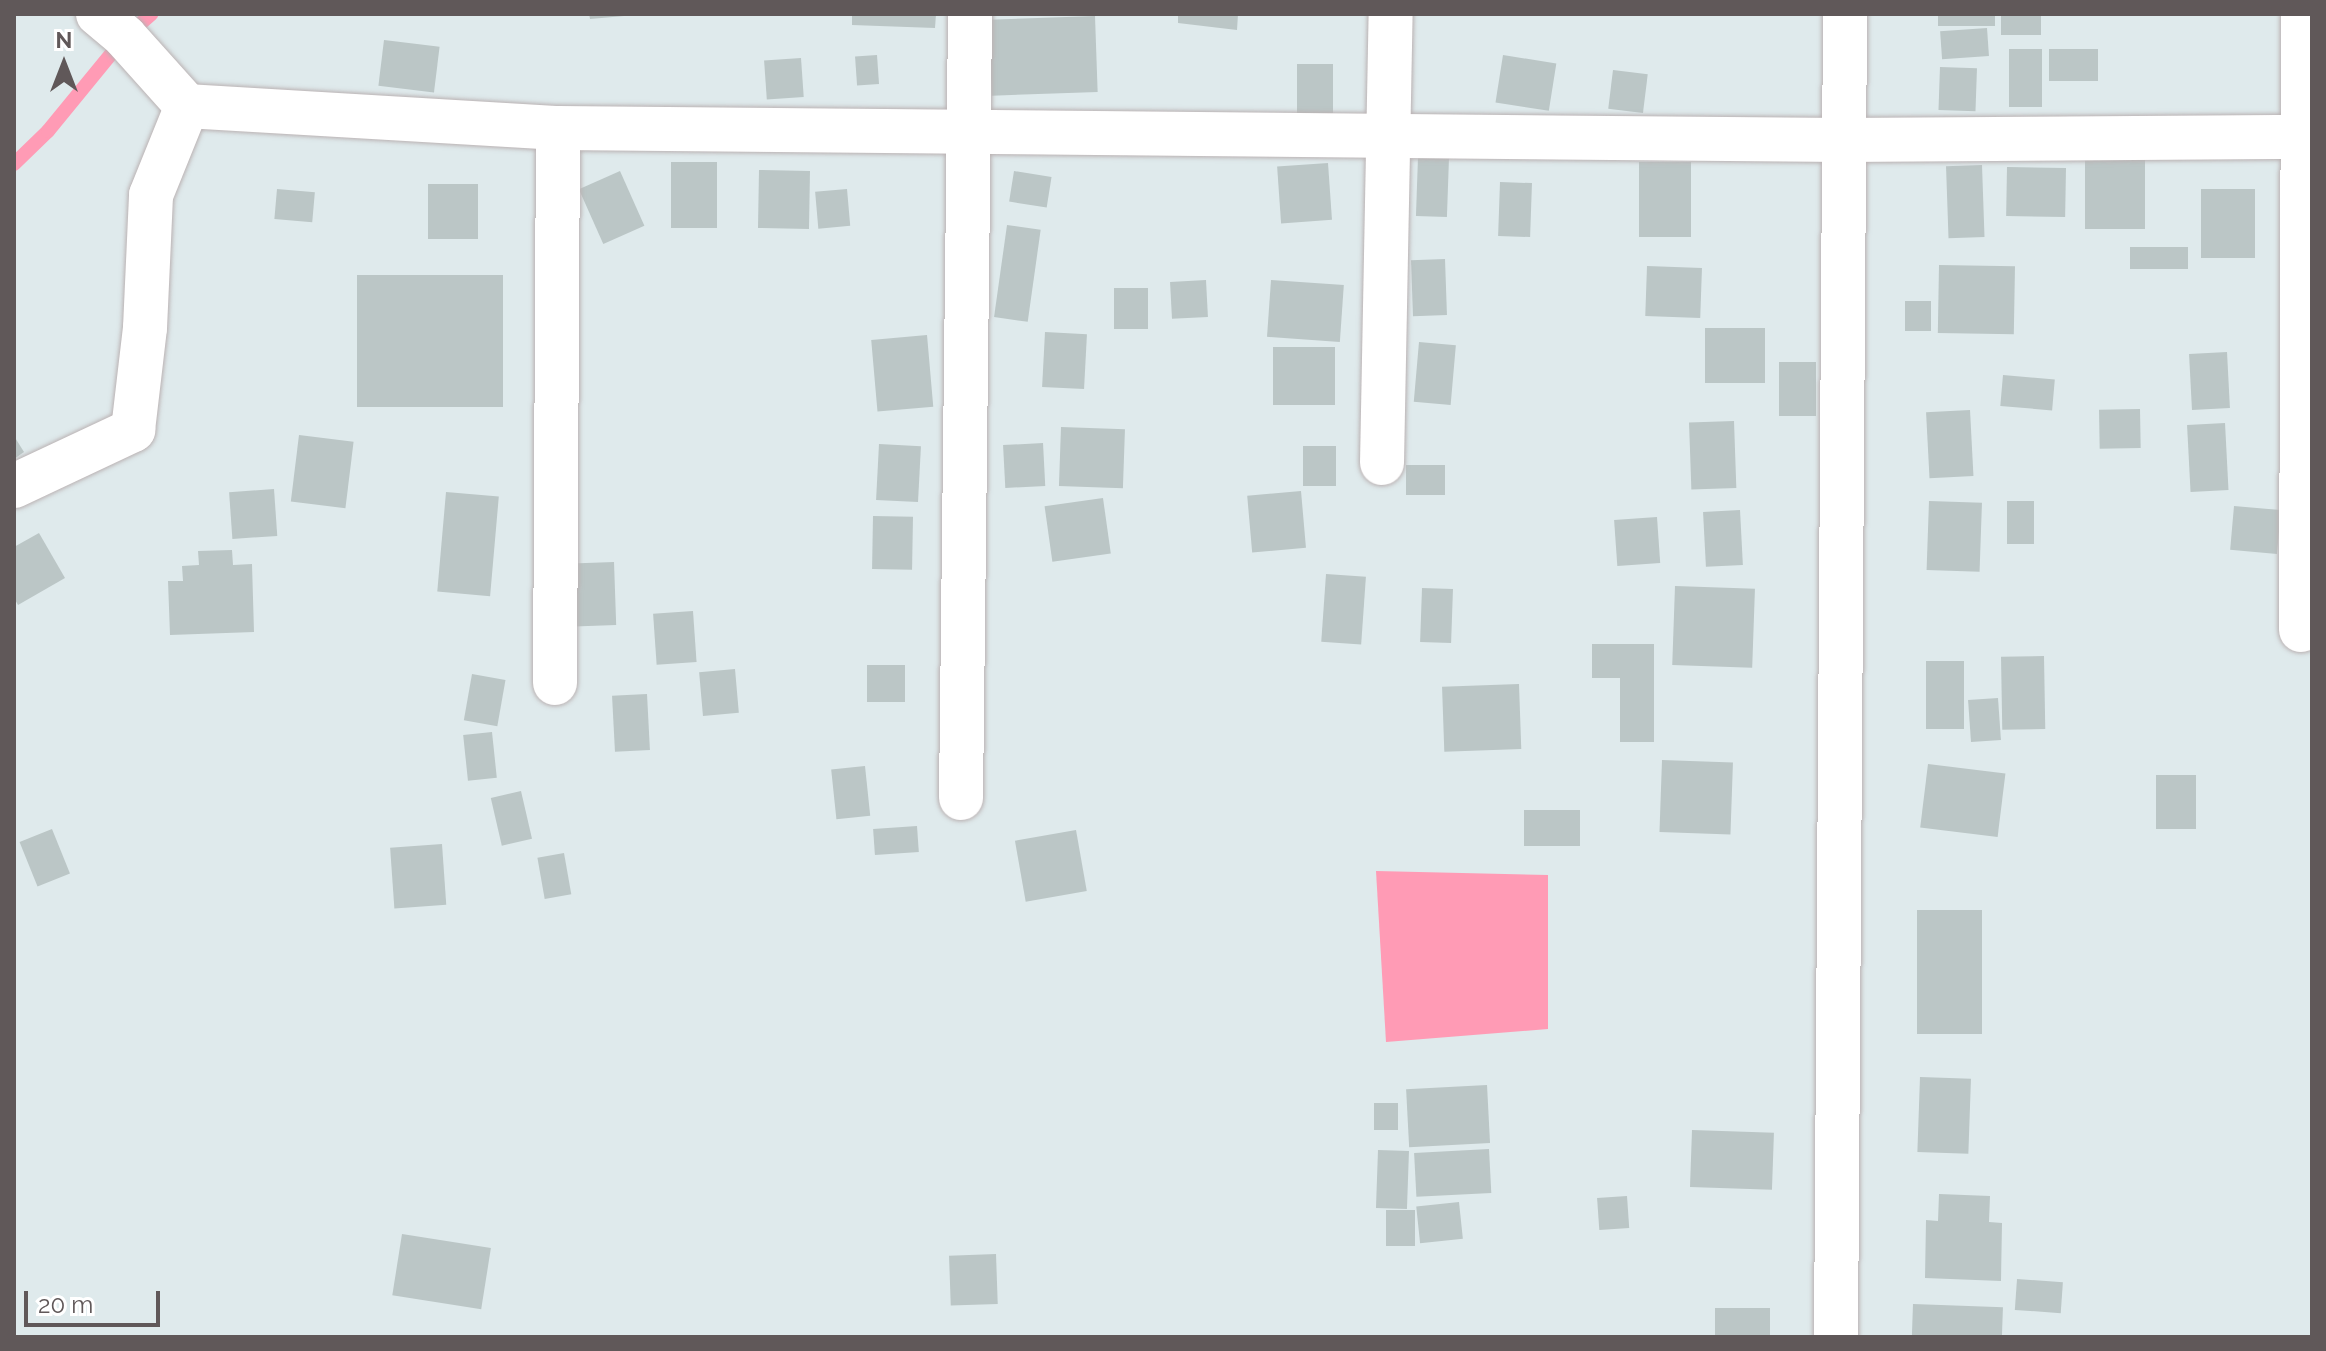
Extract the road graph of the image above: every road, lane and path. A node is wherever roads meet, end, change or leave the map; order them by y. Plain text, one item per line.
1 (98, 14) edge
2 (970, 14) edge
3 (1391, 14) edge
4 (1845, 14) edge
5 (2303, 14) edge
6 (187, 106) junction
7 (558, 128) junction
8 (969, 132) junction
9 (1389, 136) junction
10 (2307, 137) edge
11 (1843, 140) junction
12 (1382, 463) dead end
13 (14, 486) edge
14 (2301, 630) dead end
15 (555, 683) dead end
16 (961, 798) dead end
17 (1836, 1337) edge

1 - 6 street
2 - 8 street
3 - 9 street
4 - 11 street
5 - 10 street
6 - 7 street
6 - 13 street
7 - 8 street
7 - 15 street
8 - 9 street
8 - 16 street
9 - 11 street
9 - 12 street
10 - 11 street
10 - 14 street
11 - 17 street

